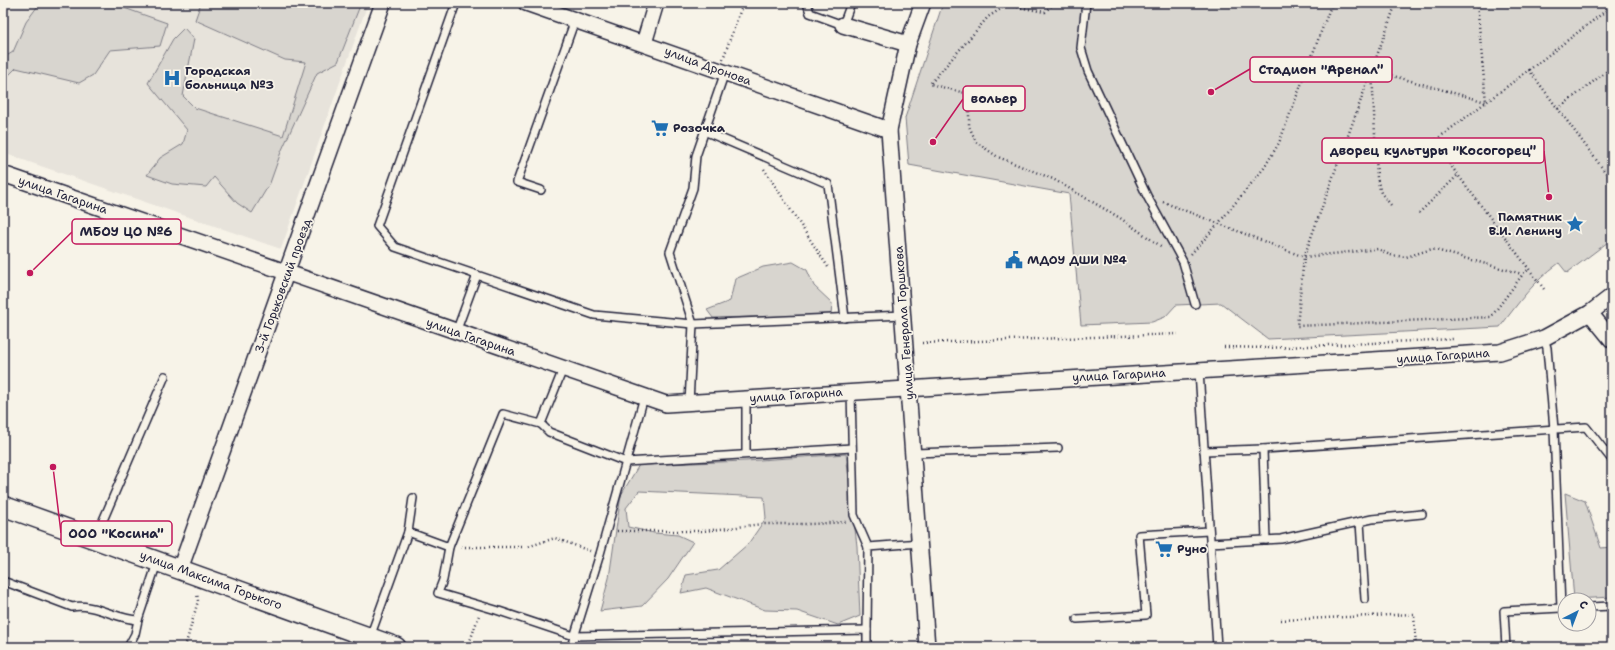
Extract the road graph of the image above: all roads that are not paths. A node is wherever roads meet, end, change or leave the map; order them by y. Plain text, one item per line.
1 (383, 3) edge
2 (456, 3) edge
3 (526, 3) edge
4 (656, 3) edge
5 (807, 3) edge
6 (851, 3) edge
7 (923, 3) edge
8 (1086, 3) edge
9 (575, 20) junction
10 (843, 25) junction
11 (644, 43) junction
12 (908, 44) junction
13 (722, 71) junction
14 (889, 130) junction
15 (704, 131) junction
16 (3, 174) edge
17 (541, 190) dead end
18 (288, 273) junction
19 (476, 275) junction
20 (1612, 296) edge
21 (1195, 304) dead end
22 (1590, 313) junction
23 (904, 315) junction
24 (845, 318) junction
25 (692, 324) junction
26 (456, 332) junction
27 (1544, 338) junction
28 (1612, 340) edge
29 (563, 369) junction
30 (1199, 371) junction
31 (165, 376) dead end
32 (909, 388) junction
33 (851, 392) junction
34 (644, 397) junction
35 (746, 399) junction
36 (689, 403) junction
37 (541, 424) junction
38 (1554, 430) junction
39 (852, 448) junction
40 (1058, 448) dead end
41 (1263, 449) junction
42 (1204, 451) junction
43 (914, 453) junction
44 (746, 454) junction
45 (1612, 460) edge
46 (626, 462) junction
47 (413, 498) dead end
48 (3, 506) edge
49 (1422, 514) dead end
50 (1360, 522) junction
51 (1209, 531) junction
52 (408, 532) junction
53 (95, 539) junction
54 (1266, 540) junction
55 (920, 543) junction
56 (1210, 543) junction
57 (449, 547) junction
58 (868, 547) junction
59 (158, 561) junction
60 (180, 569) junction
61 (3, 581) edge
62 (1562, 592) edge
63 (1365, 599) dead end
64 (1612, 606) edge
65 (1597, 607) edge
66 (1557, 608) edge
67 (1077, 619) dead end
68 (138, 620) junction
69 (867, 630) junction
70 (574, 636) junction
71 (370, 638) junction
72 (128, 647) edge
73 (396, 647) edge
74 (572, 647) edge
75 (867, 647) edge
76 (927, 647) edge
77 (1217, 647) edge
78 (1506, 647) edge

1 - 18 street, 3-й Горьковский проезд
2 - 19 lane
3 - 9 street, улица Дронова
4 - 11 street
5 - 10 lane
6 - 10 lane
7 - 12 street, улица Генерала Горшкова
8 - 21 lane
9 - 11 street, улица Дронова
9 - 17 lane
10 - 12 street
11 - 13 street, улица Дронова
12 - 14 street, улица Генерала Горшкова
13 - 14 street, улица Дронова
13 - 15 lane
14 - 23 street, улица Генерала Горшкова
15 - 24 lane
15 - 25 lane
16 - 18 street, улица Гагарина
18 - 26 street, улица Гагарина
18 - 60 street, 3-й Горьковский проезд
19 - 25 lane
19 - 26 lane
20 - 22 street, улица Гагарина
22 - 27 street, улица Гагарина
22 - 28 street
23 - 24 lane
23 - 32 street, улица Генерала Горшкова
24 - 25 lane
25 - 36 lane
26 - 29 street, улица Гагарина
27 - 30 street, улица Гагарина
27 - 38 lane
29 - 34 street, улица Гагарина
29 - 37 lane
30 - 32 street, улица Гагарина
30 - 42 lane
31 - 53 lane
32 - 33 street, улица Гагарина
32 - 43 street, улица Генерала Горшкова
33 - 35 street, улица Гагарина
33 - 39 lane
34 - 36 street, улица Гагарина
34 - 46 lane
35 - 36 street, улица Гагарина
35 - 44 lane
37 - 46 lane
37 - 57 lane
38 - 41 lane
38 - 45 lane
38 - 62 lane
39 - 44 lane
39 - 58 lane
40 - 43 lane
41 - 42 lane
41 - 54 lane
42 - 51 lane
43 - 55 street, улица Генерала Горшкова
44 - 46 lane
46 - 70 lane
47 - 52 lane
48 - 53 street, улица Максима Горького
49 - 50 lane
50 - 54 lane
50 - 63 lane
51 - 56 lane
51 - 67 lane
52 - 57 lane
52 - 71 lane
53 - 59 street, улица Максима Горького
54 - 56 lane
55 - 58 lane
55 - 76 street, улица Генерала Горшкова
56 - 77 lane
57 - 70 lane
58 - 69 lane
59 - 60 street, улица Максима Горького
59 - 68 lane
60 - 71 street, улица Максима Горького
61 - 68 lane
64 - 65 lane
66 - 78 lane
68 - 72 lane
69 - 70 lane
69 - 75 lane
70 - 74 lane
71 - 73 street, улица Максима Горького

